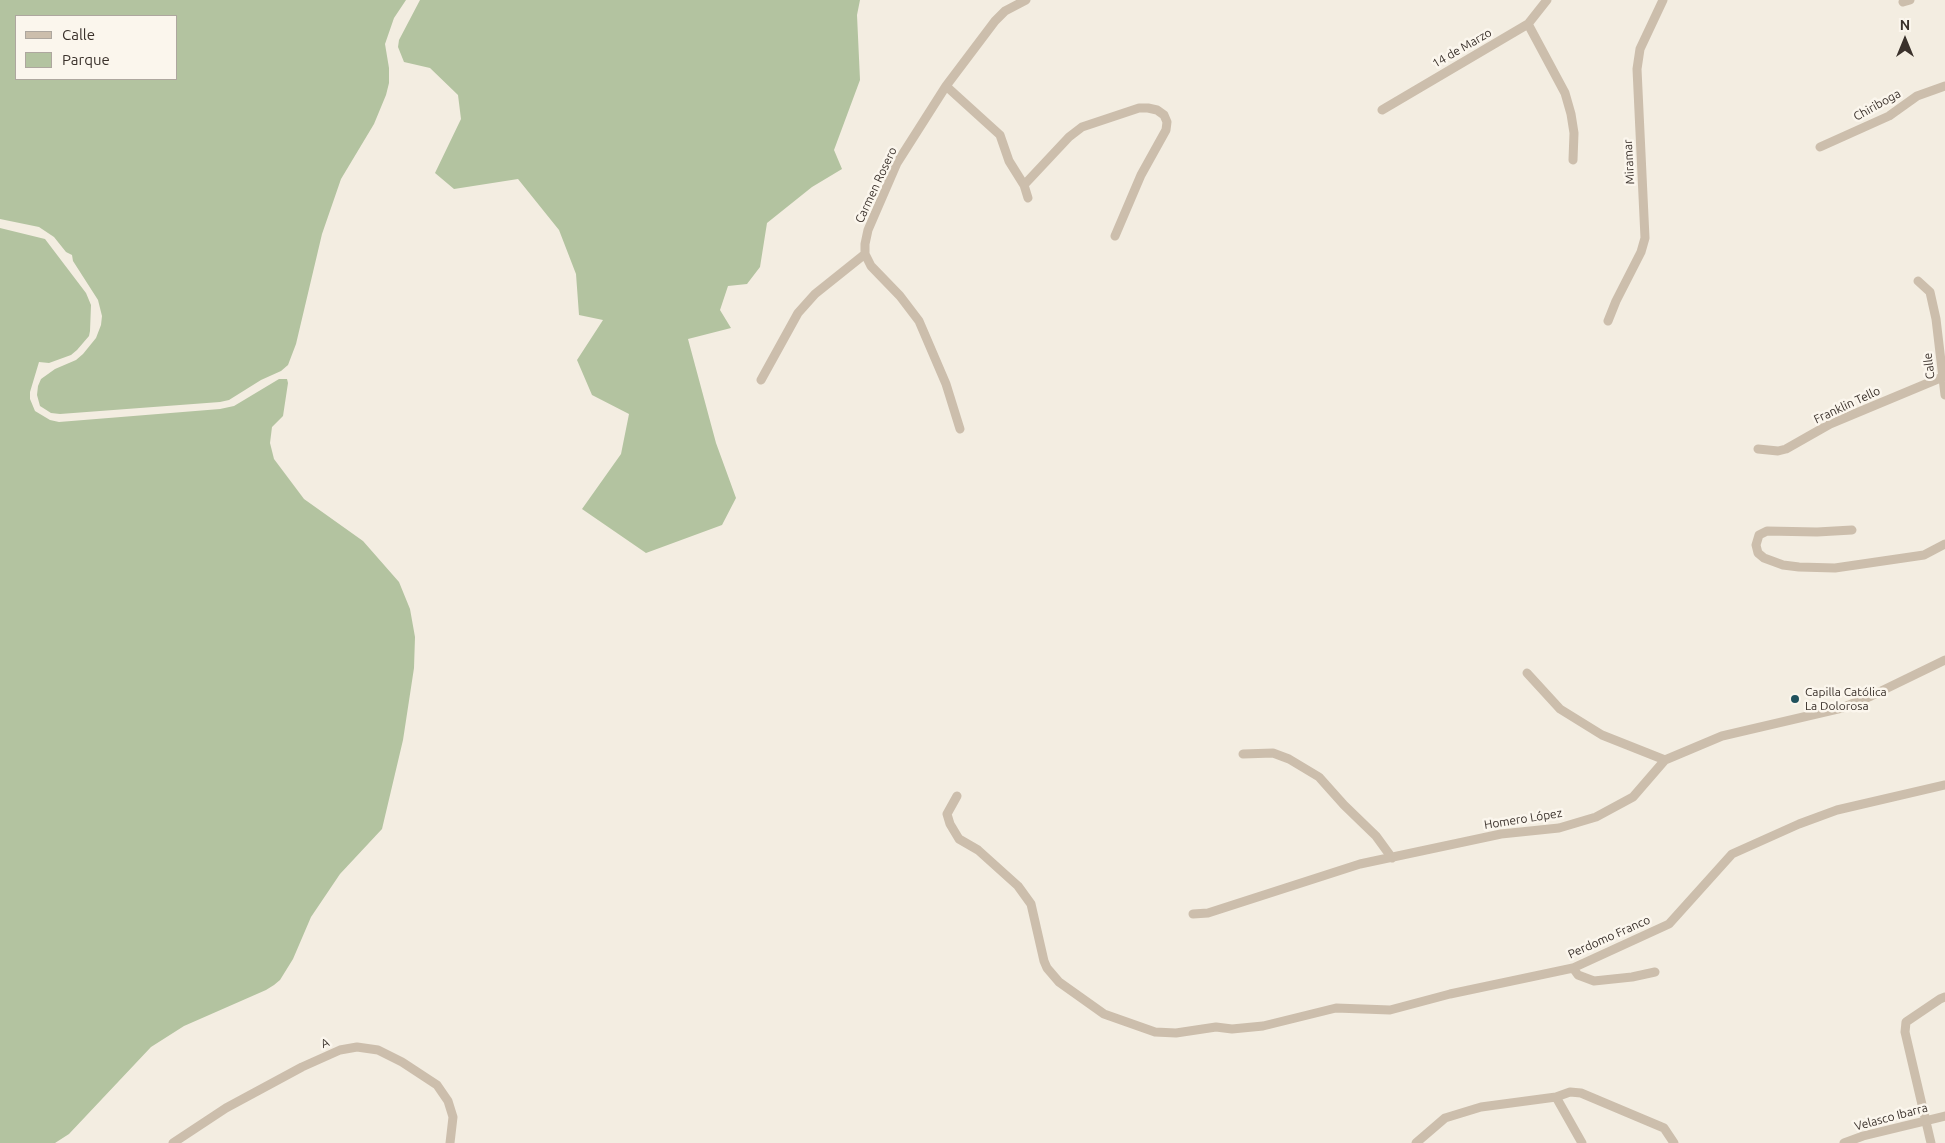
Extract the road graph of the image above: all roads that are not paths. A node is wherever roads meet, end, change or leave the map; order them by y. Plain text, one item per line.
1 (1026, 0) edge
2 (1547, 0) edge
3 (1664, 0) edge
4 (1528, 24) junction
5 (946, 86) junction
6 (1945, 86) edge
7 (1382, 110) dead end
8 (1820, 147) dead end
9 (1573, 160) dead end
10 (1024, 185) junction
11 (1028, 198) dead end
12 (1115, 236) dead end
13 (865, 254) junction
14 (1918, 281) dead end
15 (1608, 321) dead end
16 (1944, 377) edge
17 (761, 380) dead end
18 (1945, 395) edge
19 (960, 429) dead end
20 (1758, 448) dead end
21 (1852, 530) dead end
22 (1945, 544) edge
23 (1945, 660) edge
24 (1527, 673) dead end
25 (1243, 754) dead end
26 (1665, 760) junction
27 (1945, 785) edge
28 (957, 796) dead end
29 (1392, 858) junction
30 (1193, 914) dead end
31 (1573, 968) junction
32 (1655, 972) dead end
33 (1945, 997) edge
34 (1556, 1097) junction
35 (1945, 1116) edge
36 (1926, 1121) junction
37 (173, 1143) edge
38 (450, 1143) edge
39 (1416, 1143) edge
40 (1582, 1143) edge
41 (1674, 1143) edge
42 (1844, 1143) edge
43 (1931, 1143) edge

1 - 5 street, Carmen Rosero
2 - 4 street, 14 de Marzo
3 - 15 street, Miramar
4 - 7 street, 14 de Marzo
4 - 9 street
5 - 10 street
5 - 13 street, Carmen Rosero
6 - 8 street, Chiriboga
10 - 11 street
10 - 12 street
13 - 17 street
13 - 19 street
14 - 16 street, Calle
16 - 18 street, Calle
16 - 20 street, Franklin Tello
21 - 22 street
23 - 26 street, Homero López
24 - 26 street
25 - 29 street
26 - 29 street, Homero López
27 - 31 street, Perdomo Franco
28 - 31 street, Perdomo Franco
29 - 30 street, Homero López
31 - 32 street
33 - 36 street
34 - 39 street
34 - 40 street
34 - 41 street
35 - 36 street, Velasco Ibarra
36 - 42 street, Velasco Ibarra
36 - 43 street
37 - 38 street, A

